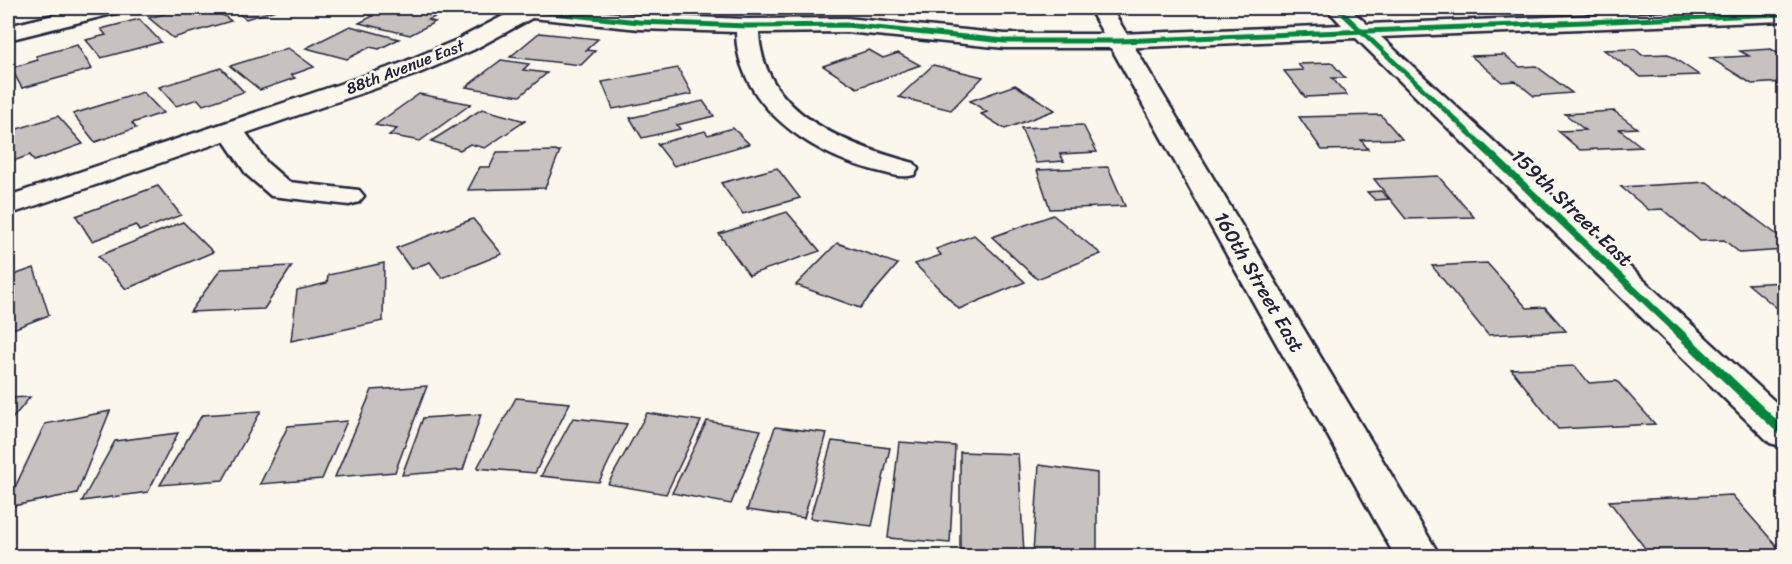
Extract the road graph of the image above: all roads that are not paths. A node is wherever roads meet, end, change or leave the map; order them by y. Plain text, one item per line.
1 (108, 8) edge
2 (1100, 8) edge
3 (1337, 8) edge
4 (516, 9) edge
5 (1785, 14) edge
6 (903, 19) edge
7 (747, 26) junction
8 (1361, 31) junction
9 (8, 33) edge
10 (1120, 41) junction
11 (231, 130) junction
12 (904, 169) dead end
13 (349, 196) dead end
14 (8, 206) edge
15 (1785, 433) edge
16 (1418, 556) edge

1 - 9 street
2 - 10 street, 160th Street East
3 - 8 street, 159th Street East
4 - 7 street, 88th Avenue East
4 - 11 street, 88th Avenue East
5 - 8 street, 88th Avenue East
6 - 7 street, 88th Avenue East
6 - 10 street, 88th Avenue East
7 - 12 street
8 - 10 street, 88th Avenue East
8 - 15 street, 159th Street East
10 - 16 street, 160th Street East
11 - 13 street
11 - 14 street, 88th Avenue East

